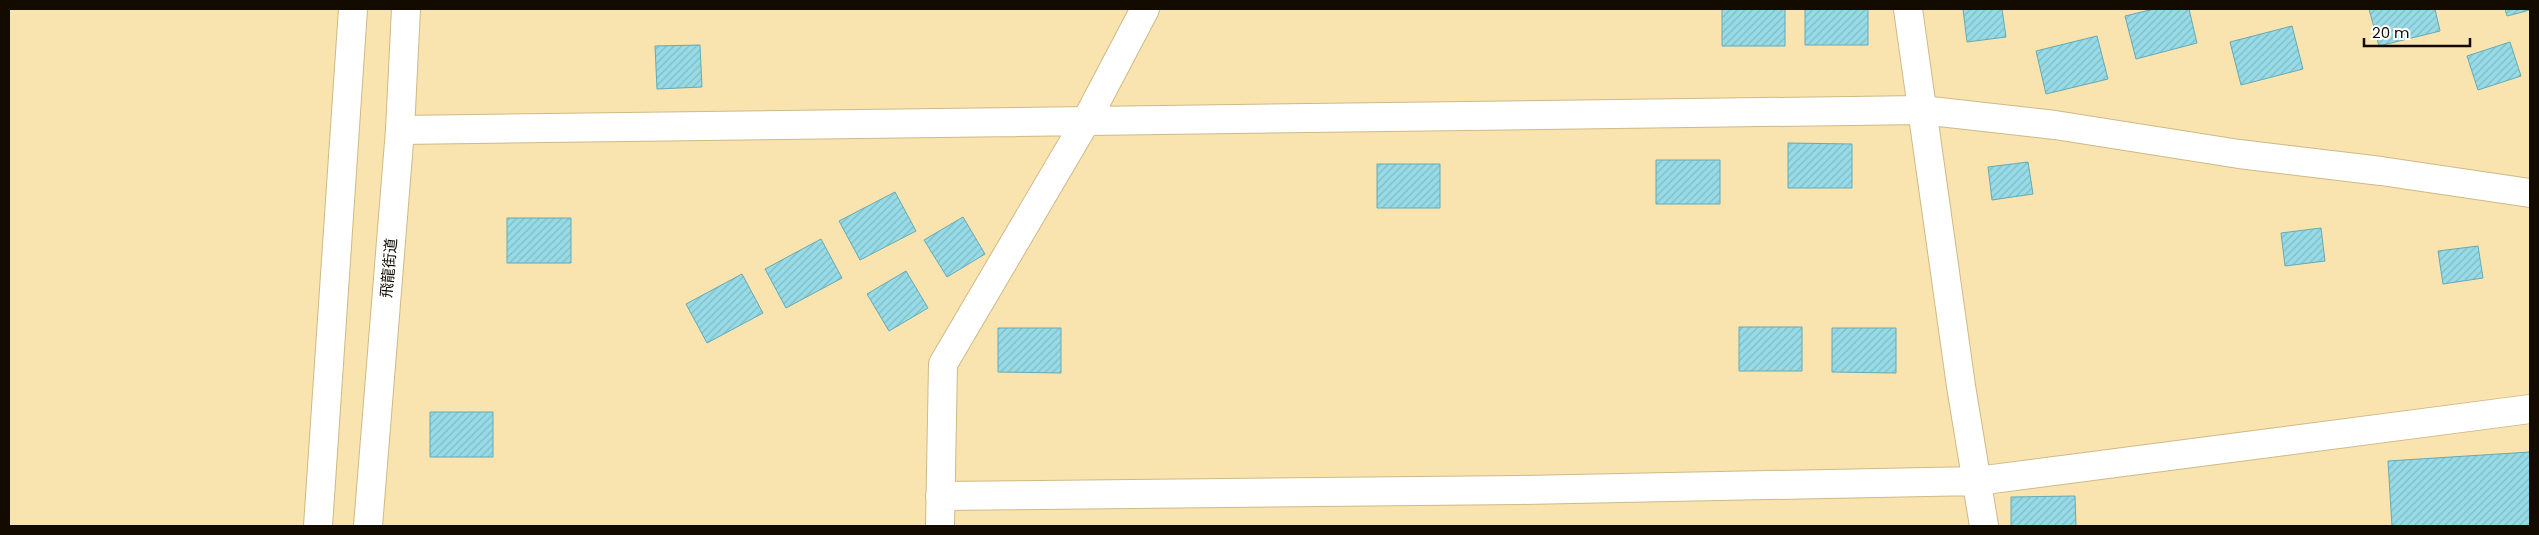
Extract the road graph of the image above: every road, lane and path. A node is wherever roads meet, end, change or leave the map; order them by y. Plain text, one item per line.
1 (353, 9) edge
2 (406, 9) edge
3 (1145, 9) edge
4 (1908, 9) edge
5 (1922, 110) junction
6 (1086, 121) junction
7 (400, 130) junction
8 (2530, 193) edge
9 (2530, 409) edge
10 (1977, 481) junction
11 (940, 496) junction
12 (318, 526) edge
13 (368, 526) edge
14 (940, 526) edge
15 (1984, 526) edge

1 - 12 main road
2 - 7 main road, 飛龍街道
3 - 6 main road
4 - 5 main road
5 - 6 main road
5 - 8 main road
5 - 10 main road
6 - 7 main road
6 - 11 main road
7 - 13 main road, 飛龍街道
9 - 10 main road
10 - 11 main road
10 - 15 main road
11 - 14 main road

